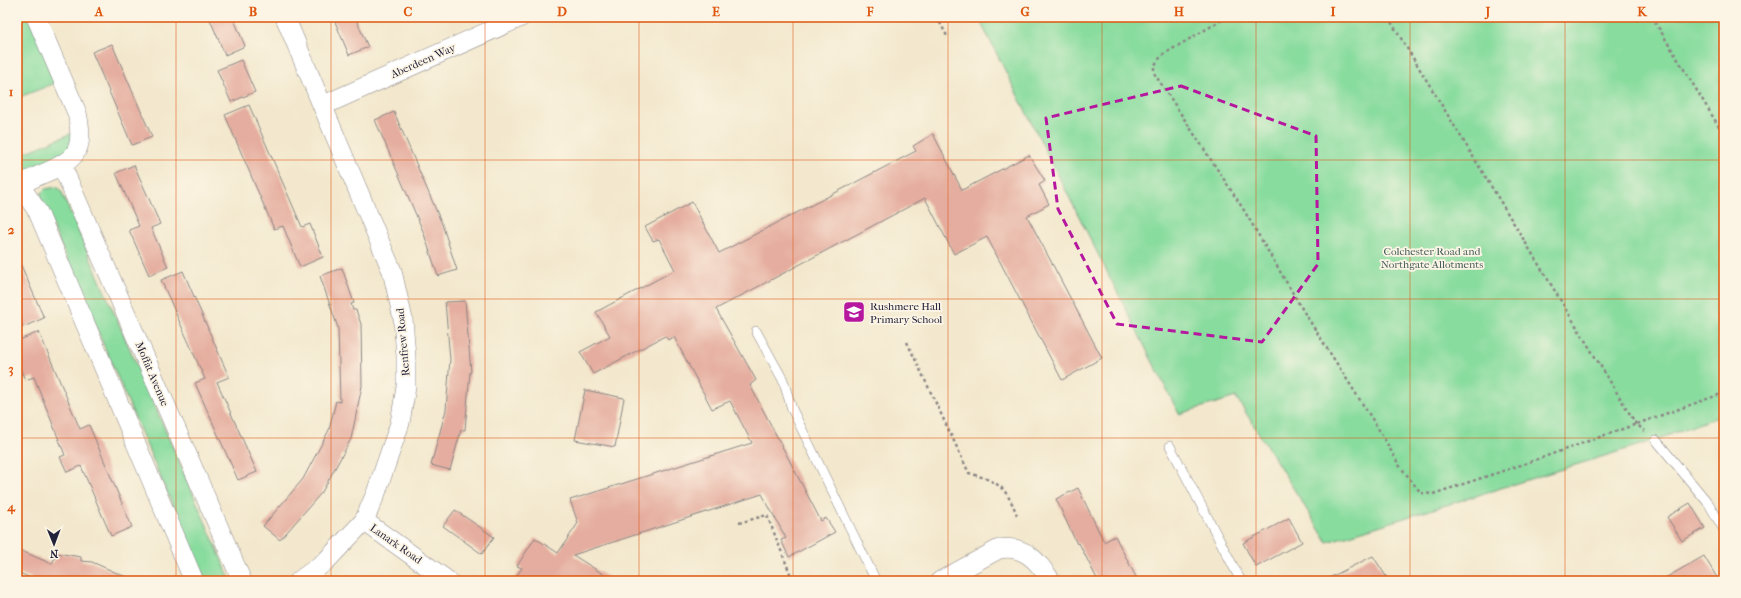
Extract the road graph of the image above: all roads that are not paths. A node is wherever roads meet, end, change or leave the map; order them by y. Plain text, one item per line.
1 (36, 17) edge
2 (286, 17) edge
3 (521, 17) edge
4 (324, 105) junction
5 (62, 166) junction
6 (18, 184) edge
7 (756, 331) dead end
8 (1656, 440) road end
9 (1170, 446) dead end
10 (364, 521) junction
11 (1724, 530) edge
12 (194, 581) edge
13 (242, 581) edge
14 (299, 581) edge
15 (448, 581) edge
16 (876, 581) edge
17 (940, 581) edge
18 (1051, 581) edge
19 (1242, 581) edge

1 - 5 street
2 - 4 street, Renfrew Road
3 - 4 street, Aberdeen Way
4 - 10 street, Renfrew Road
5 - 6 street
5 - 13 street, Moffat Avenue
6 - 12 street
7 - 16 lane
8 - 11 lane
9 - 19 lane
10 - 14 street, Renfrew Road
10 - 15 street, Lanark Road
17 - 18 street

